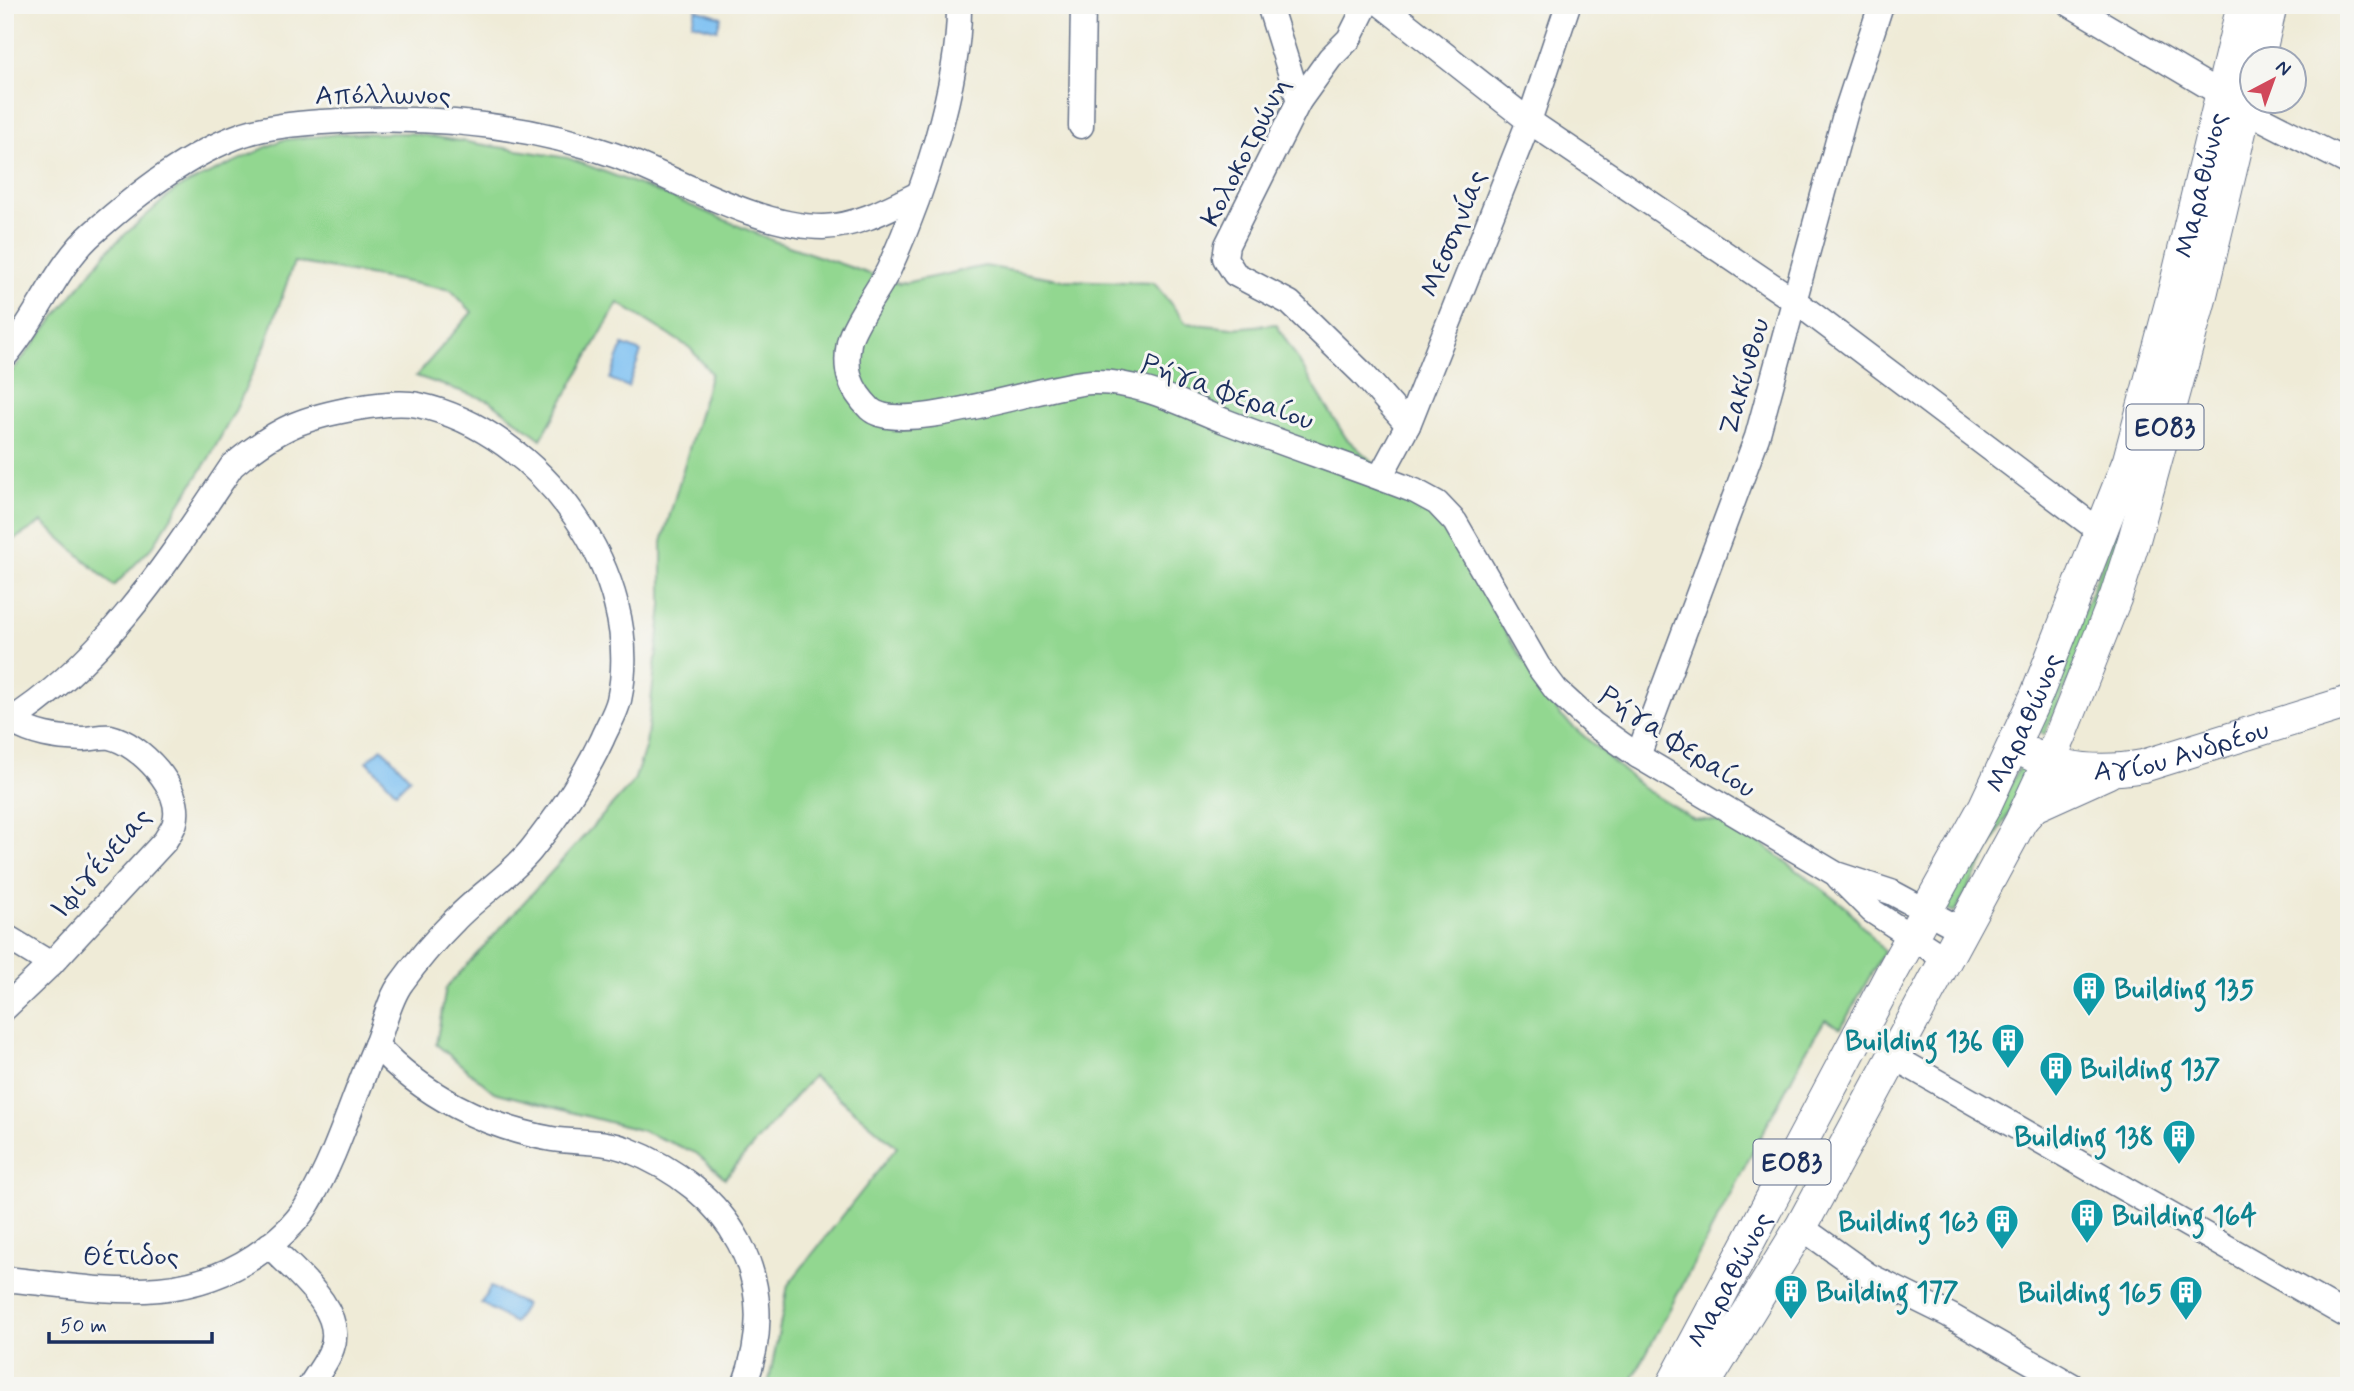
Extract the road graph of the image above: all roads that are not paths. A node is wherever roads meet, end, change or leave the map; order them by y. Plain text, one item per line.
1 (959, 5) edge
2 (1083, 5) edge
3 (1269, 5) edge
4 (1366, 5) edge
5 (1382, 5) edge
6 (1568, 5) edge
7 (1881, 5) edge
8 (2071, 5) edge
9 (2243, 5) edge
10 (2271, 5) edge
11 (2242, 46) edge
12 (2261, 46) edge
13 (2238, 94) edge
14 (1299, 101) junction
15 (2238, 102) edge
16 (2238, 105) edge
17 (2274, 116) edge
18 (1529, 121) junction
19 (1081, 126) dead end
20 (2349, 163) edge
21 (918, 194) junction
22 (1795, 301) junction
23 (5, 356) edge
24 (1408, 425) junction
25 (1380, 477) junction
26 (2102, 533) junction
27 (2349, 702) edge
28 (8, 722) edge
29 (2014, 747) junction
30 (1638, 756) junction
31 (2049, 763) junction
32 (2112, 771) junction
33 (2021, 821) junction
34 (1836, 874) junction
35 (1927, 910) junction
36 (1960, 929) junction
37 (5, 936) edge
38 (1911, 939) junction
39 (1944, 958) junction
40 (51, 964) junction
41 (5, 1008) edge
42 (376, 1045) junction
43 (1892, 1056) junction
44 (1801, 1227) junction
45 (269, 1245) junction
46 (5, 1279) edge
47 (2347, 1312) edge
48 (1713, 1382) edge
49 (310, 1386) edge
50 (744, 1386) edge
51 (1672, 1386) edge
52 (2073, 1386) edge

1 - 21 street, Ρήγα Φεραίου
2 - 19 street
3 - 14 street
4 - 14 street, Κολοκοτρώνη
5 - 18 street
6 - 18 street, Μεσσηνίας
7 - 22 street, Ζακύνθου
8 - 13 street
9 - 11 main road, Μαραθώνος / ΕΟ83
10 - 12 main road
14 - 24 street, Κολοκοτρώνη
15 - 26 main road, Μαραθώνος / ΕΟ83
16 - 31 main road, Μαραθώνος / ΕΟ83
17 - 20 street
18 - 22 street
18 - 24 street, Μεσσηνίας
21 - 23 street, Απόλλωνος
21 - 25 street, Ρήγα Φεραίου
22 - 26 street
22 - 30 street, Ζακύνθου
24 - 25 street, Μεσσηνίας
25 - 30 street, Ρήγα Φεραίου
26 - 29 main road, Μαραθώνος / ΕΟ83
27 - 32 main road, Αγίου Ανδρέου
28 - 40 street, Ιφιγένειας
28 - 42 street, Θέτιδος
29 - 31 main road, Αγίου Ανδρέου
29 - 35 main road, Μαραθώνος / ΕΟ83
30 - 34 street, Ρήγα Φεραίου
31 - 32 main road, Αγίου Ανδρέου
31 - 33 main road, Μαραθώνος / ΕΟ83
32 - 33 main road
33 - 36 main road, Μαραθώνος / ΕΟ83
34 - 35 street
34 - 38 street
35 - 36 street
35 - 38 main road, Μαραθώνος / ΕΟ83
36 - 39 main road, Μαραθώνος / ΕΟ83
37 - 40 street
38 - 39 street
38 - 51 main road, Μαραθώνος / ΕΟ83
39 - 43 main road, Μαραθώνος / ΕΟ83
40 - 41 street, Ιφιγένειας
42 - 45 street, Θέτιδος
42 - 50 street
43 - 44 main road, Μαραθώνος / ΕΟ83
43 - 47 street
44 - 48 main road, Μαραθώνος / ΕΟ83
44 - 52 street
45 - 46 street, Θέτιδος
45 - 49 street

